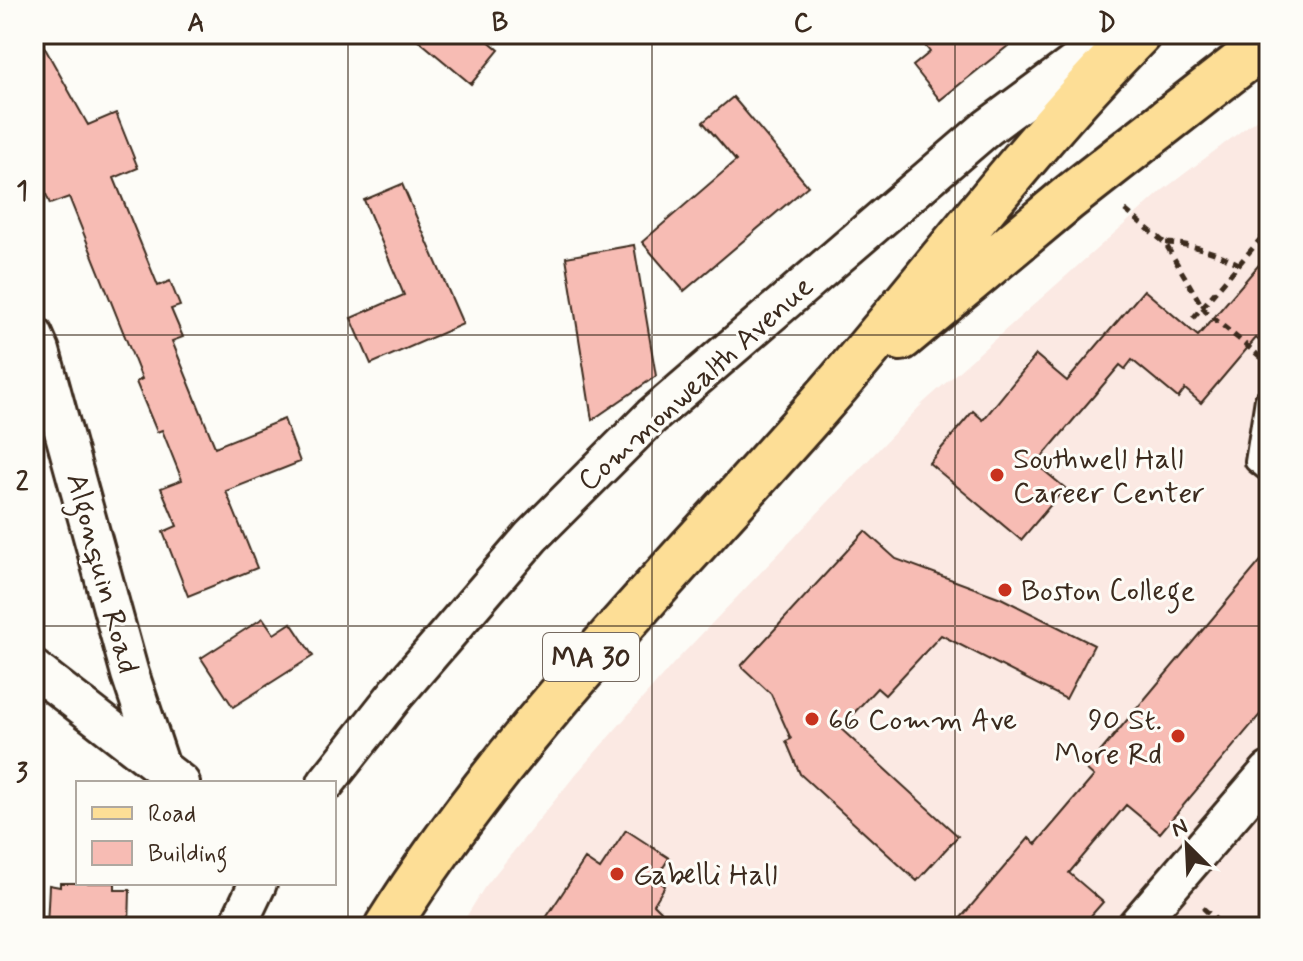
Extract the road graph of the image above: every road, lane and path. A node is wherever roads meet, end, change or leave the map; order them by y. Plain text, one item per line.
1 (1114, 34) edge
2 (1138, 34) edge
3 (1269, 41) edge
4 (1125, 210) dead end
5 (1269, 229) edge
6 (1165, 243) junction
7 (1239, 264) junction
8 (1203, 307) junction
9 (1193, 318) dead end
10 (34, 335) edge
11 (1269, 364) edge
12 (1265, 399) dead end
13 (819, 406) junction
14 (1269, 473) edge
15 (34, 669) edge
16 (1269, 771) edge
17 (170, 774) edge
18 (328, 781) edge
19 (257, 885) edge
20 (1203, 908) dead end
21 (237, 927) edge
22 (387, 927) edge
23 (1135, 927) edge
24 (1224, 927) edge

1 - 18 street, Commonwealth Avenue
2 - 13 main road, MA 30
3 - 13 main road, MA 30
4 - 6 path
5 - 7 path
6 - 7 path
6 - 8 path
7 - 8 path
8 - 9 path
8 - 11 path
10 - 17 street, Algonquin Road
12 - 14 lane
13 - 22 main road, MA 30
15 - 17 street
16 - 23 street
19 - 21 street
20 - 24 path

